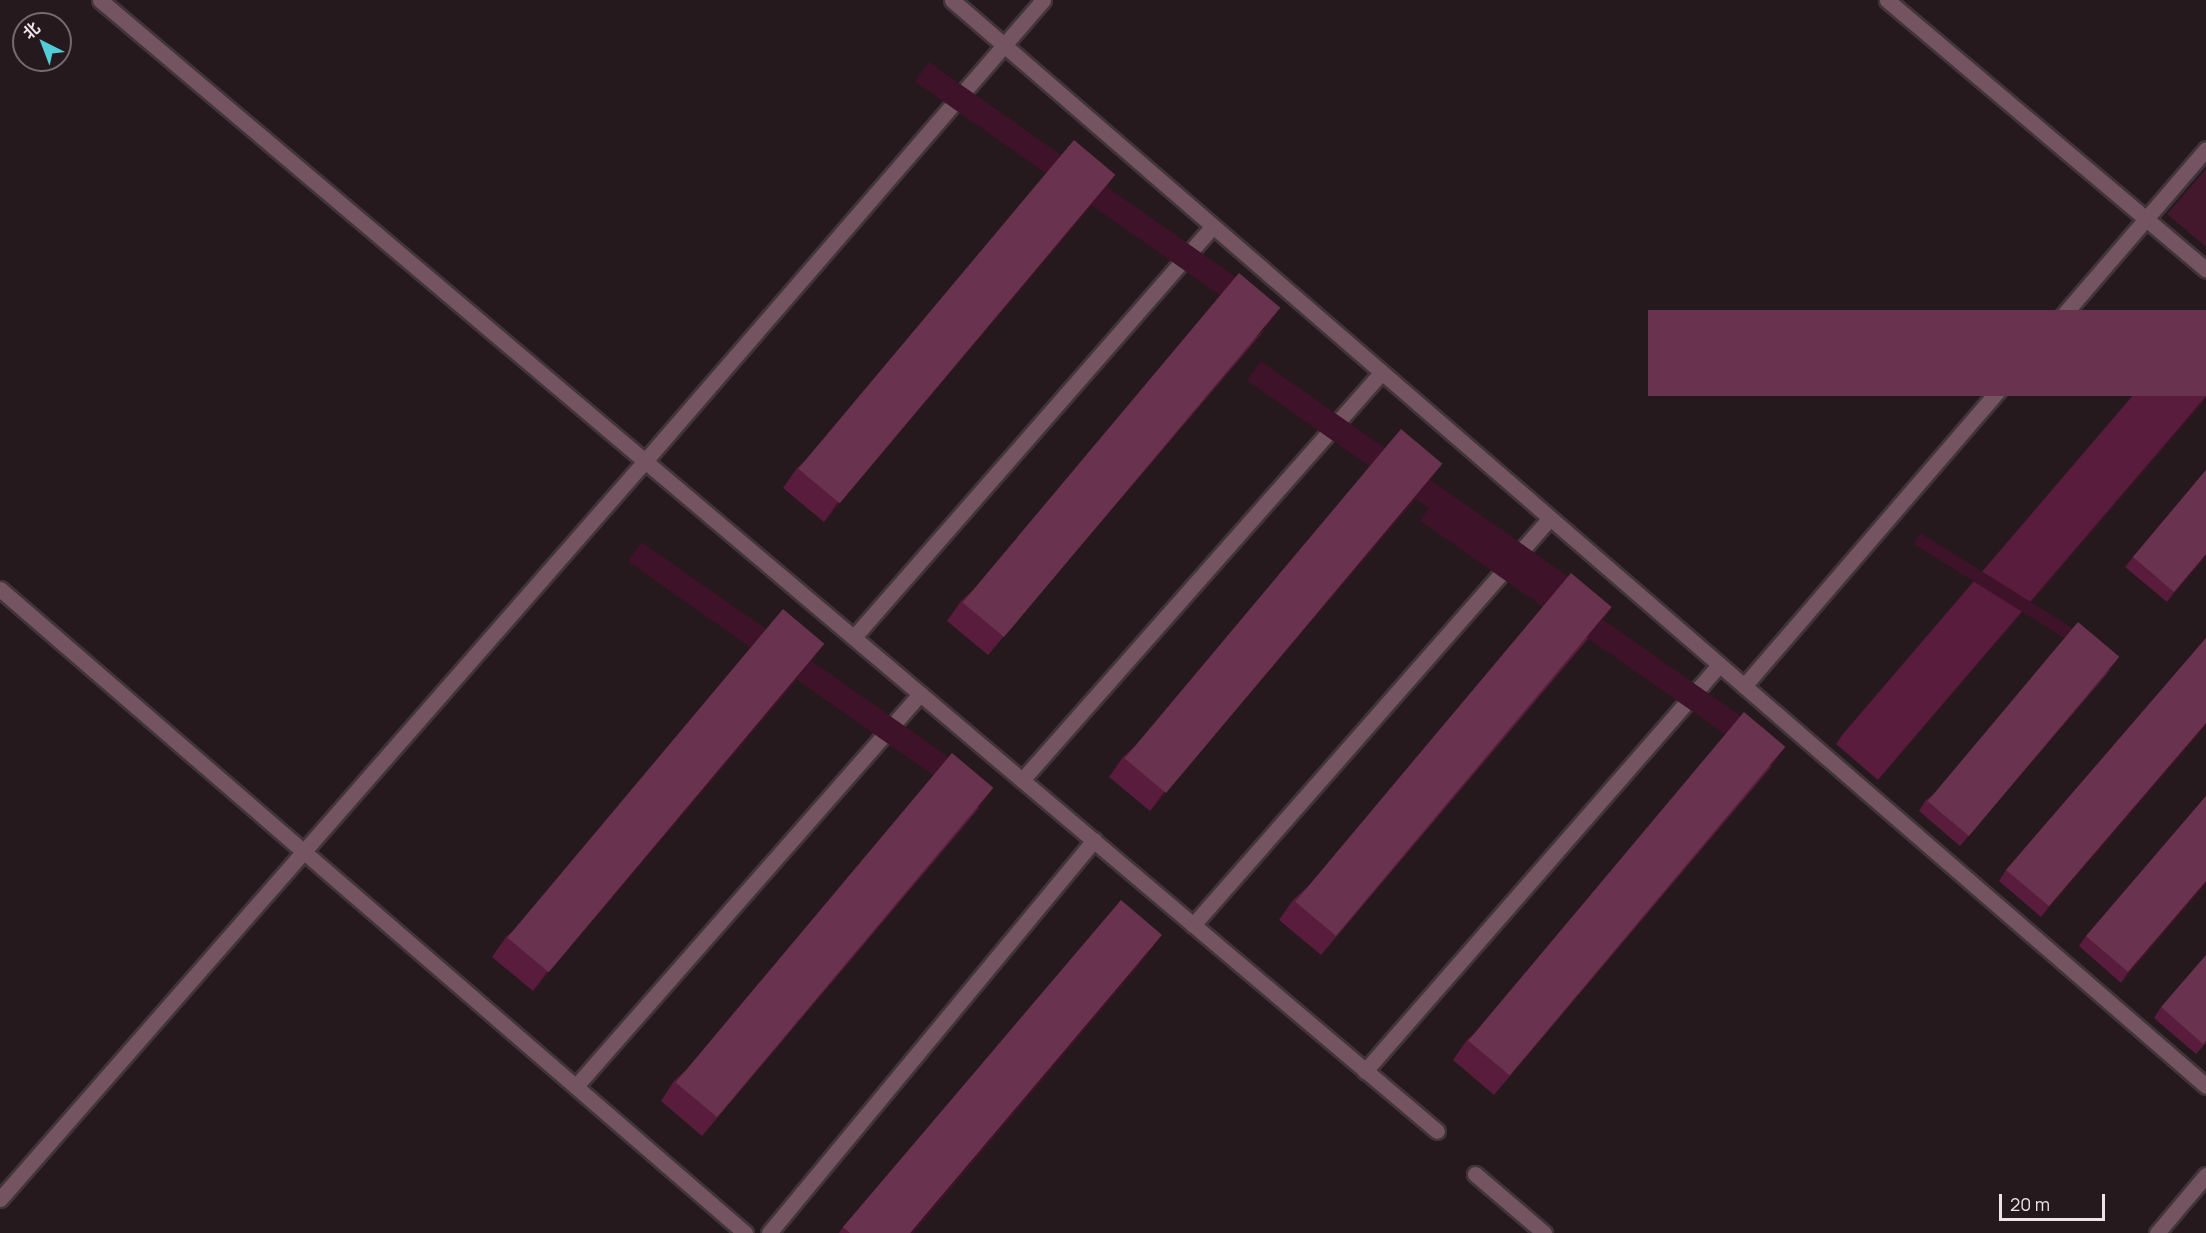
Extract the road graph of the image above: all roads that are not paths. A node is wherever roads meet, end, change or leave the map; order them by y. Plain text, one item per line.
1 (100, 0) edge
2 (952, 0) edge
3 (1043, 0) edge
4 (1887, 0) edge
5 (1003, 46) junction
6 (2206, 149) edge
7 (2146, 219) junction
8 (1212, 227) junction
9 (2206, 270) edge
10 (1381, 373) junction
11 (645, 461) junction
12 (1549, 519) junction
13 (0, 589) edge
14 (854, 637) junction
15 (1719, 665) junction
16 (1744, 686) junction
17 (920, 694) junction
18 (1022, 780) junction
19 (1094, 840) junction
20 (304, 851) junction
21 (1193, 925) junction
22 (1365, 1071) junction
23 (576, 1086) junction
24 (2206, 1086) edge
25 (1437, 1131) dead end
26 (1475, 1174) dead end
27 (2206, 1175) edge
28 (0, 1199) edge
29 (745, 1233) edge
30 (769, 1233) edge
31 (1544, 1233) edge
32 (2157, 1233) edge

1 - 11 street
2 - 5 street
3 - 5 street
4 - 7 street
5 - 8 street
5 - 11 street
6 - 7 street
7 - 9 street
7 - 16 street
8 - 10 street
8 - 14 street
10 - 12 street
10 - 18 street
11 - 14 street
11 - 20 street
12 - 15 street
12 - 21 street
13 - 20 street
14 - 17 street
15 - 16 street
15 - 22 street
16 - 24 street
17 - 18 street
17 - 23 street
18 - 19 street
19 - 21 street
19 - 30 street
20 - 23 street
20 - 28 street
21 - 22 street
22 - 25 street
23 - 29 street
26 - 31 street
27 - 32 street

